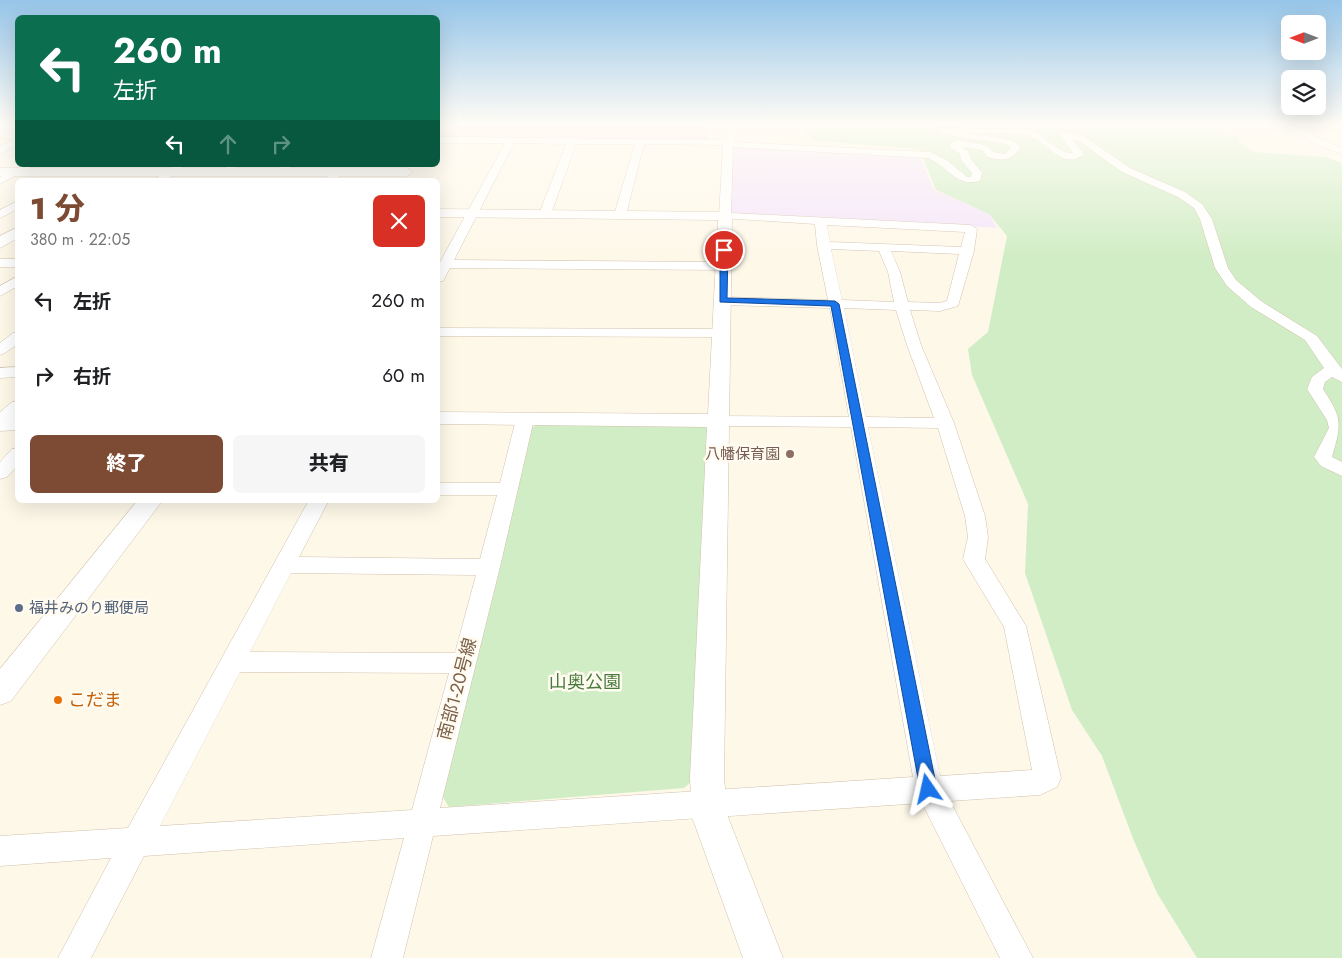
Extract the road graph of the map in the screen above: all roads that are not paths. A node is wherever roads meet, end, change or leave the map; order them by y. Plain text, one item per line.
1 (23, 169) edge
2 (96, 169) edge
3 (112, 169) edge
4 (175, 169) edge
5 (293, 169) edge
6 (496, 169) edge
7 (562, 169) edge
8 (632, 169) edge
9 (728, 169) edge
10 (952, 169) edge
11 (974, 169) edge
12 (1124, 169) edge
13 (0, 172) edge
14 (16, 172) junction
15 (336, 172) edge
16 (407, 172) edge
17 (99, 178) edge
18 (162, 178) edge
19 (0, 181) edge
20 (0, 186) edge
21 (15, 186) edge
22 (15, 206) edge
23 (440, 213) edge
24 (473, 213) junction
25 (545, 214) junction
26 (620, 214) junction
27 (0, 215) edge
28 (725, 216) junction
29 (820, 222) junction
30 (15, 233) edge
31 (0, 243) edge
32 (823, 245) junction
33 (884, 246) junction
34 (968, 251) junction
35 (0, 263) edge
36 (15, 263) edge
37 (445, 264) junction
38 (724, 266) junction
39 (440, 274) edge
40 (15, 282) edge
41 (0, 292) edge
42 (723, 300) junction
43 (835, 304) junction
44 (902, 306) junction
45 (440, 332) edge
46 (722, 333) junction
47 (15, 338) edge
48 (0, 350) edge
49 (15, 372) edge
50 (0, 373) edge
51 (1337, 374) edge
52 (15, 409) edge
53 (440, 418) edge
54 (525, 419) junction
55 (717, 421) junction
56 (857, 422) junction
57 (0, 423) edge
58 (15, 423) edge
59 (945, 423) junction
60 (15, 456) edge
61 (1342, 470) edge
62 (0, 473) edge
63 (440, 489) edge
64 (508, 489) junction
65 (149, 503) edge
66 (317, 503) edge
67 (284, 565) junction
68 (489, 567) junction
69 (233, 662) junction
70 (464, 663) junction
71 (0, 692) edge
72 (928, 789) junction
73 (709, 803) junction
74 (421, 822) junction
75 (136, 843) junction
76 (0, 852) edge
77 (74, 958) edge
78 (388, 958) edge
79 (763, 958) edge
80 (1017, 958) edge

1 - 14 street
2 - 14 street
3 - 17 street
4 - 18 street
5 - 15 street
6 - 24 street
7 - 25 street
8 - 26 street
9 - 28 street
10 - 11 street
12 - 51 street
13 - 14 street
14 - 19 street
15 - 16 street
20 - 21 street
22 - 27 street
23 - 24 street
24 - 25 street
24 - 37 street
25 - 26 street
26 - 28 street
28 - 29 street
28 - 38 street
29 - 32 street
29 - 34 street
30 - 31 street
32 - 33 street
32 - 43 street
33 - 34 street
33 - 44 street
34 - 44 street
35 - 36 street
37 - 38 street
37 - 39 street
38 - 42 street
40 - 41 street
42 - 43 street
42 - 46 street
43 - 44 street
43 - 56 street
44 - 59 street
45 - 46 street
46 - 55 street
47 - 48 street
49 - 50 street
51 - 61 street
52 - 57 street
53 - 54 street
54 - 55 street
54 - 64 street, 南部1-20号線
55 - 56 street
55 - 73 street
56 - 59 street
56 - 72 street
57 - 58 street
59 - 72 street
60 - 62 street
63 - 64 street
64 - 68 street, 南部1-20号線
65 - 71 street
66 - 67 street
67 - 68 street
67 - 69 street
68 - 70 street, 南部1-20号線
69 - 70 street
69 - 75 street
70 - 74 street, 南部1-20号線
72 - 73 street
72 - 80 street
73 - 74 street
73 - 79 street
74 - 75 street
74 - 78 street, 南部1-20号線
75 - 76 street
75 - 77 street

